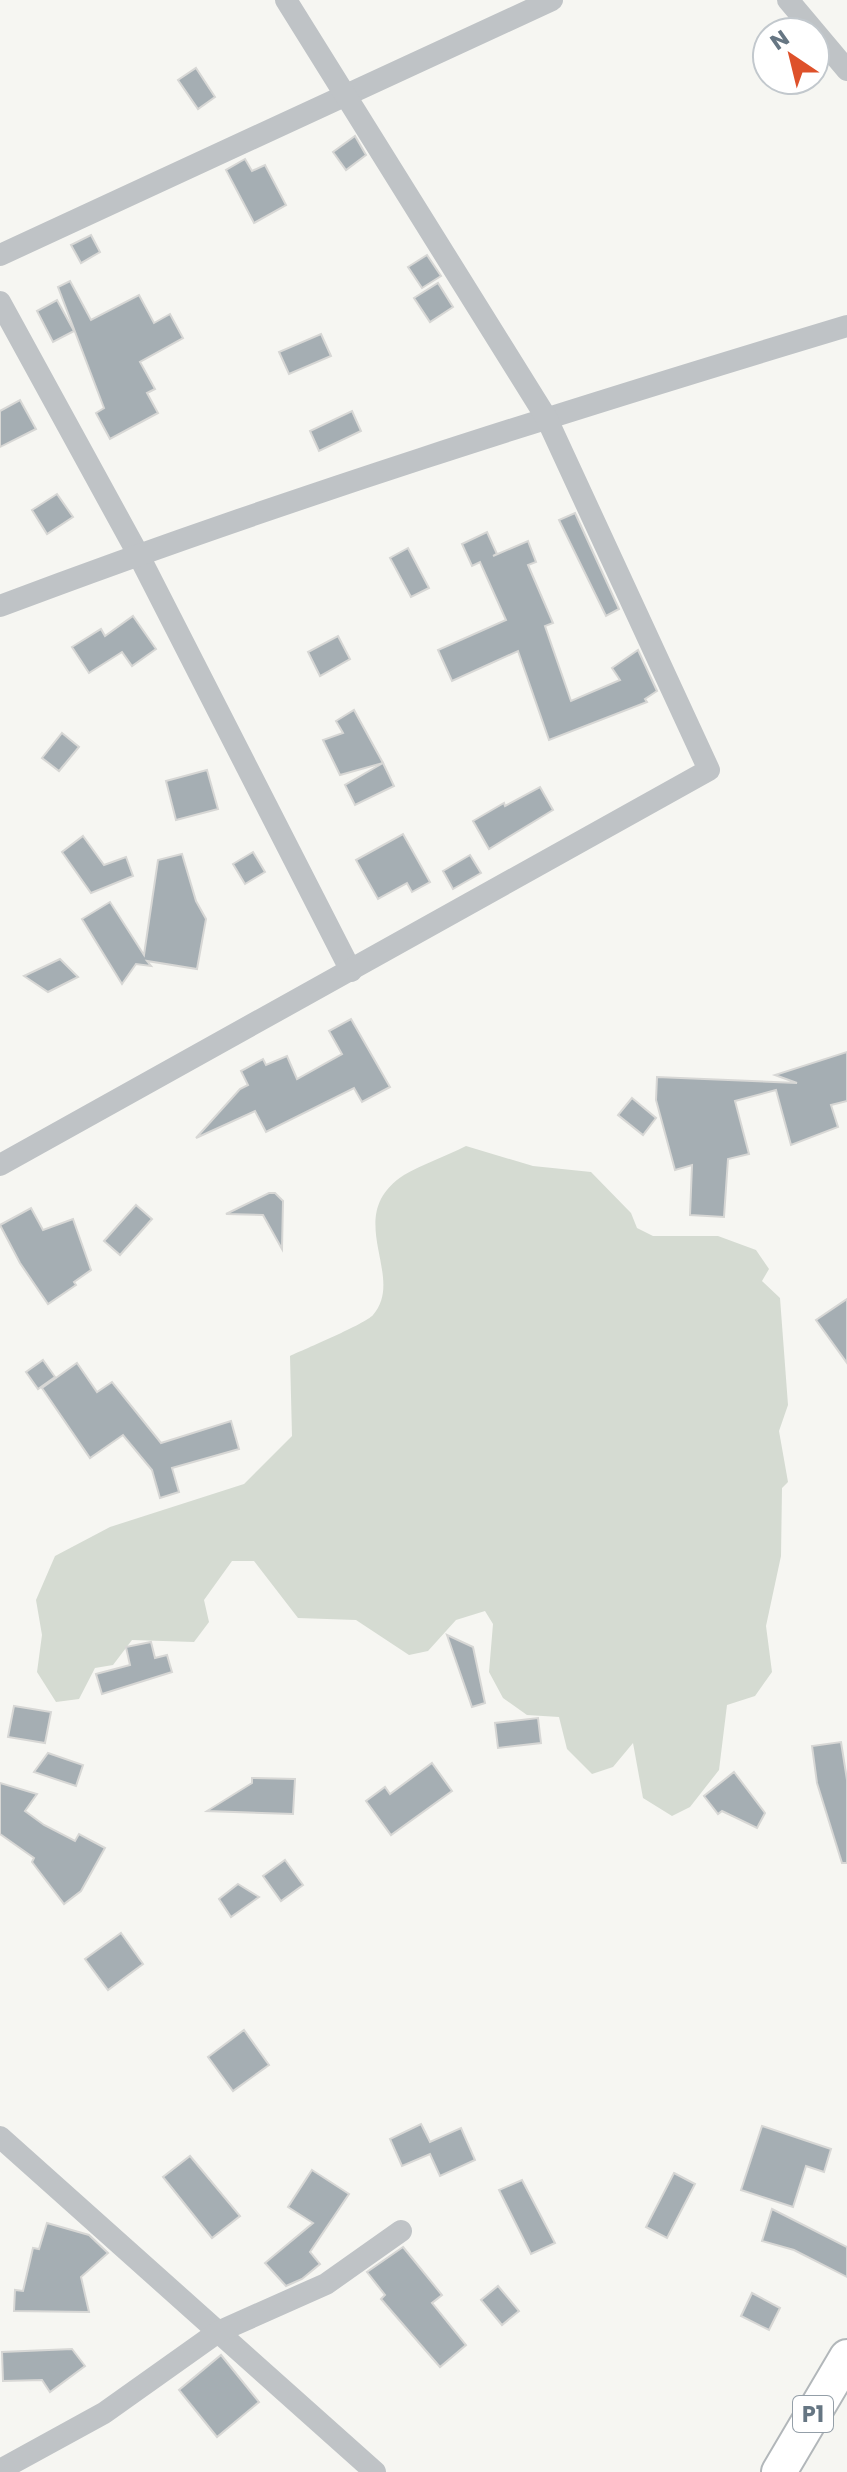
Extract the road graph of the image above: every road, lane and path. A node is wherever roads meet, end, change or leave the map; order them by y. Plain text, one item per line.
1 (286, 0) edge
2 (552, 0) edge
3 (788, 0) edge
4 (847, 70) edge
5 (345, 95) junction
6 (0, 255) edge
7 (0, 302) edge
8 (847, 326) edge
9 (546, 417) junction
10 (138, 554) junction
11 (0, 606) edge
12 (351, 971) junction
13 (0, 1165) edge
14 (0, 2137) edge
15 (401, 2231) dead end
16 (218, 2332) junction
17 (847, 2357) edge
18 (0, 2470) edge
19 (375, 2472) edge
20 (779, 2472) edge

1 - 5 street
2 - 5 street
3 - 4 street
5 - 6 street
5 - 9 street
7 - 10 street
8 - 9 street
9 - 10 street
9 - 12 street
10 - 11 street
10 - 12 street
12 - 13 street
14 - 16 street
15 - 16 street
16 - 18 street
16 - 19 street
17 - 20 main road, P1

